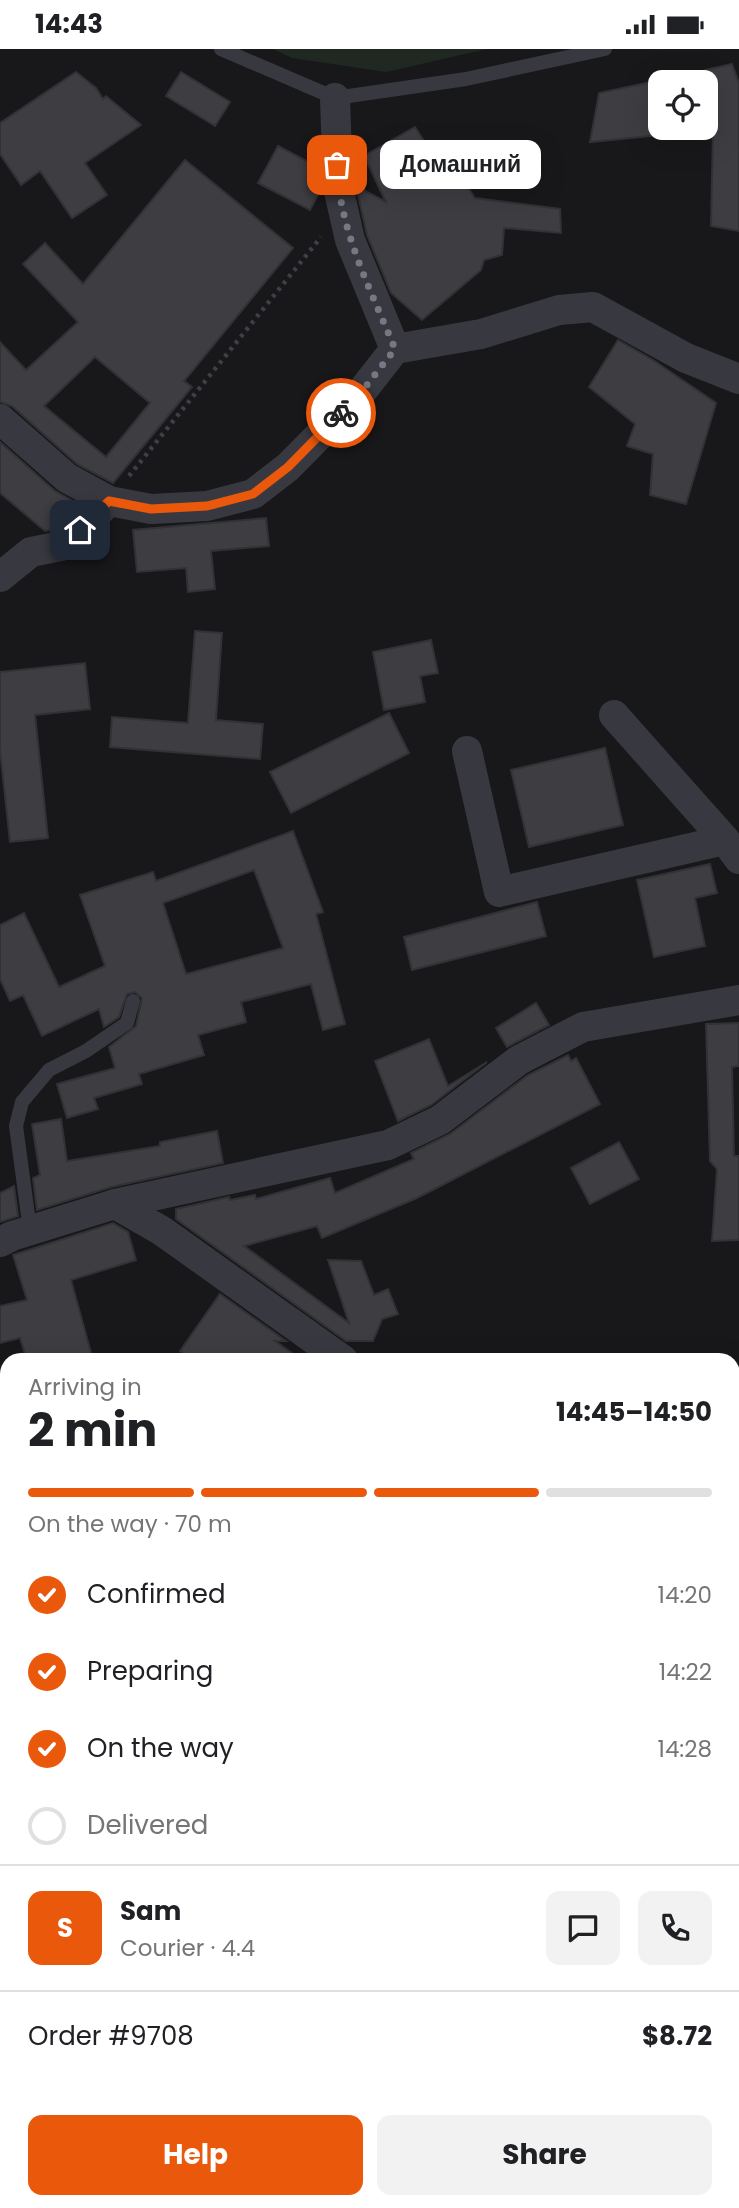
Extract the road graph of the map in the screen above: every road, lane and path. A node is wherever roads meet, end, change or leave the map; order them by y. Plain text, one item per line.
1 (221, 49) edge
2 (605, 49) edge
3 (335, 98) junction
4 (343, 209) junction
5 (395, 349) junction
6 (739, 379) edge
7 (0, 419) edge
8 (109, 501) junction
9 (0, 577) edge
10 (614, 716) dead end
11 (467, 751) dead end
12 (732, 850) edge
13 (739, 1000) edge
14 (133, 1001) dead end
15 (115, 1204) junction
16 (30, 1230) junction
17 (0, 1243) edge
18 (333, 1353) edge

1 - 3 lane
2 - 3 lane
3 - 4 street
4 - 5 street
4 - 8 path
5 - 6 street
5 - 8 street
7 - 8 street
8 - 9 street
10 - 12 street
11 - 12 street
13 - 15 street
14 - 16 lane
15 - 16 street
15 - 18 street
16 - 17 street

